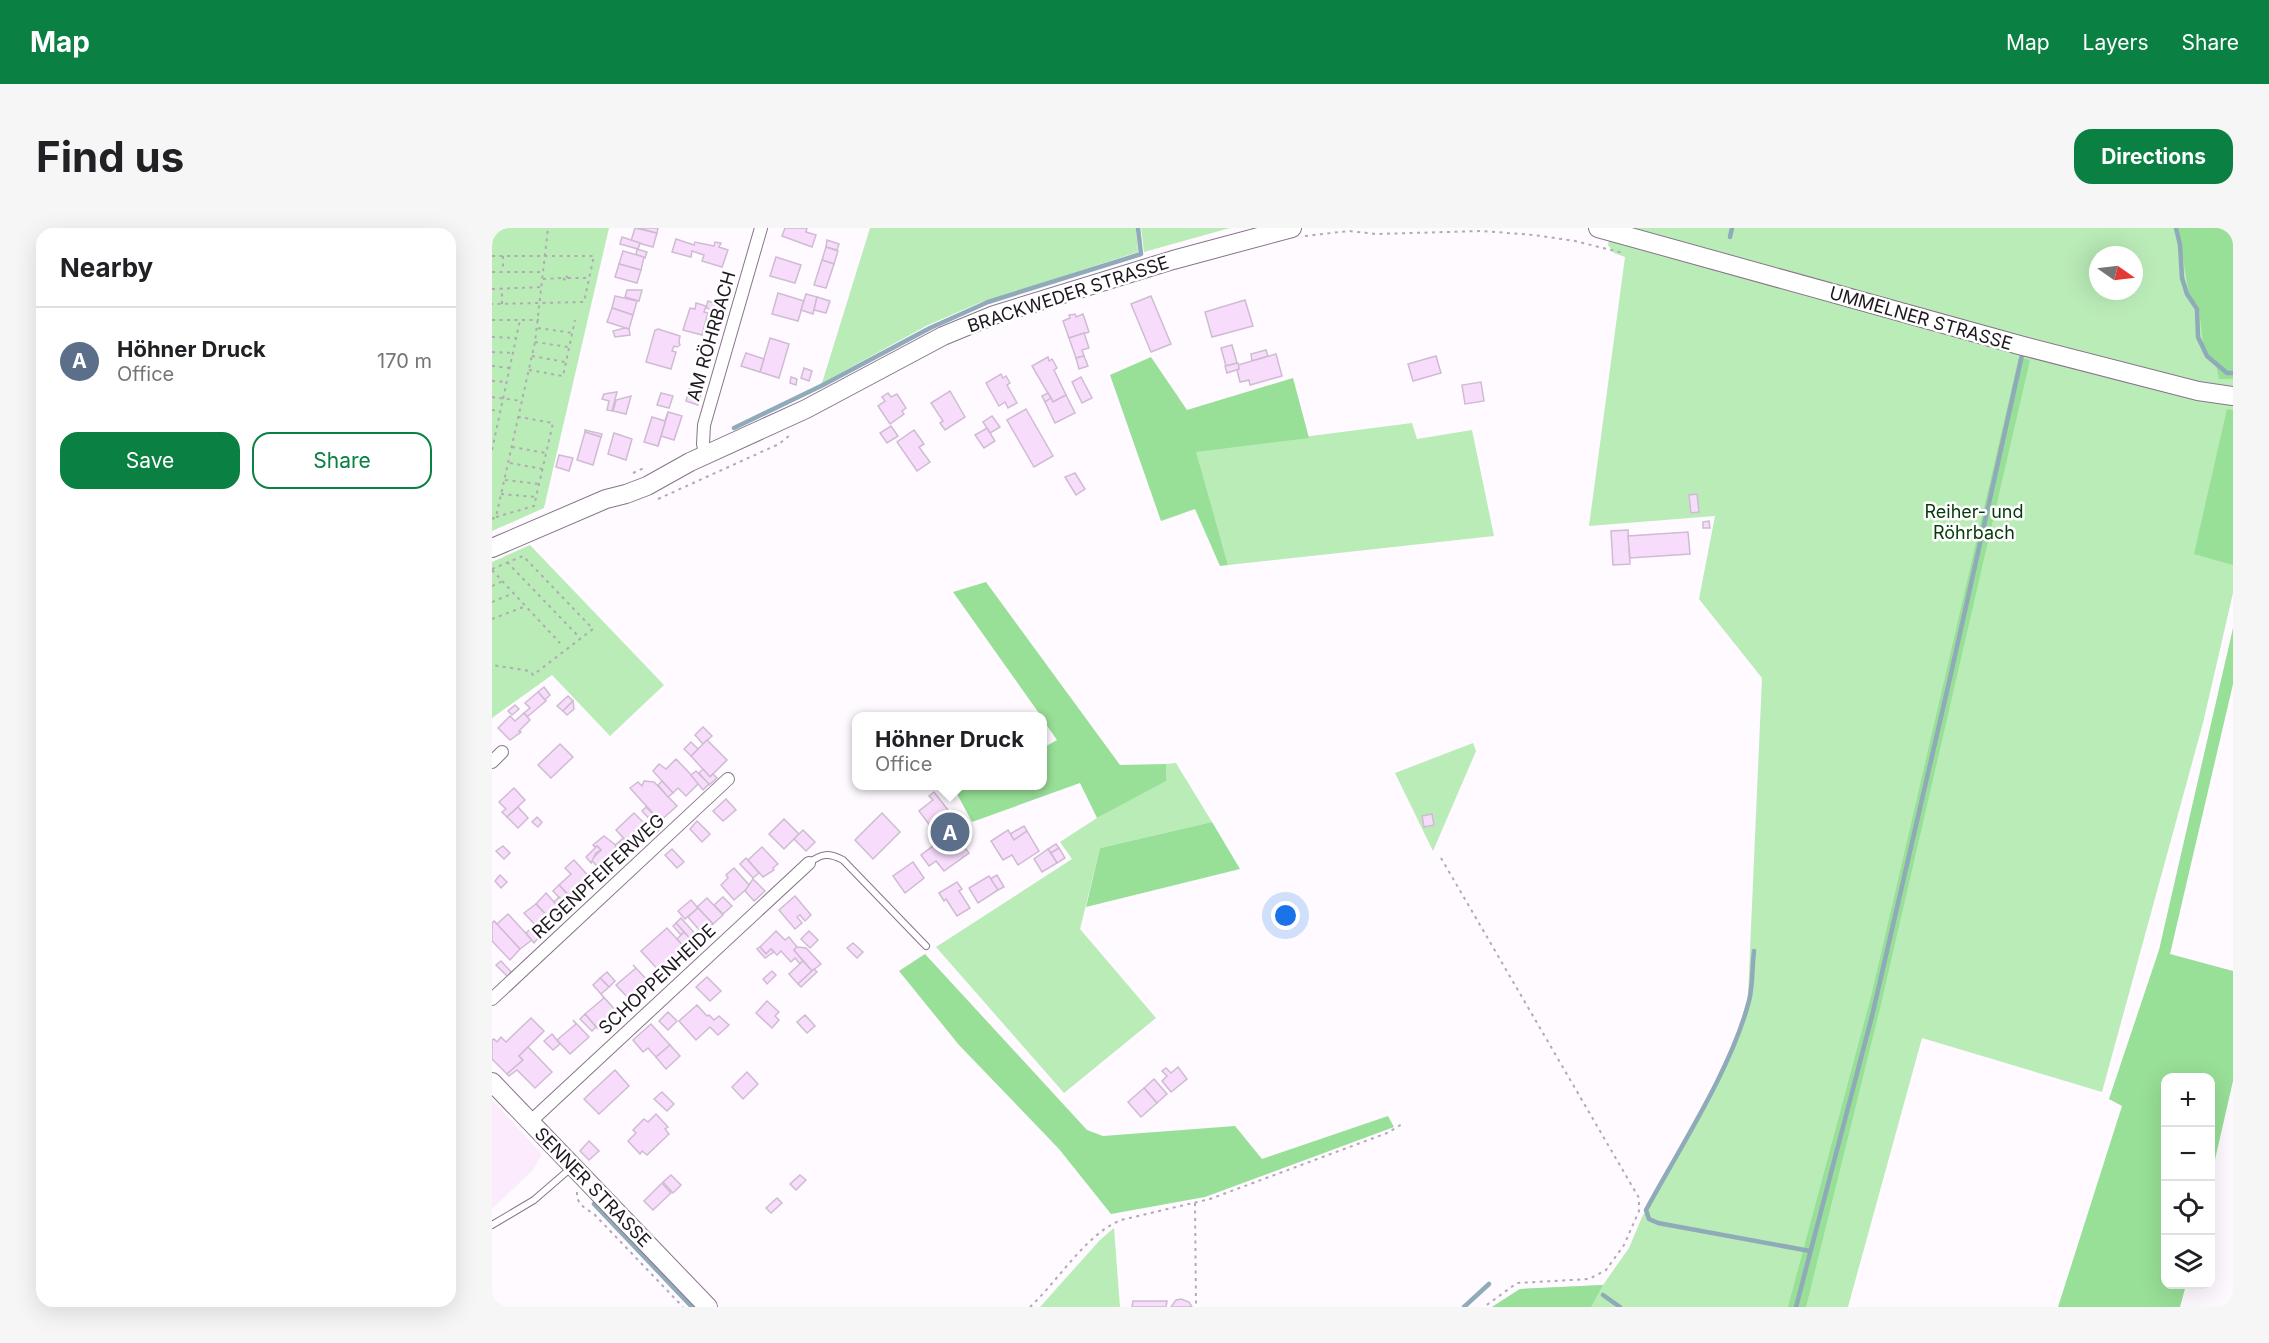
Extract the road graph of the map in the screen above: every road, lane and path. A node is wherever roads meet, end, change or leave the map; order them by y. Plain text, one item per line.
1 (548, 228) edge
2 (761, 228) edge
3 (1604, 230) edge
4 (1298, 232) edge
5 (1629, 254) dead end
6 (546, 255) junction
7 (492, 256) edge
8 (503, 256) junction
9 (492, 272) edge
10 (503, 272) junction
11 (544, 272) junction
12 (543, 279) junction
13 (589, 279) junction
14 (543, 287) junction
15 (502, 288) junction
16 (492, 289) edge
17 (541, 303) junction
18 (492, 304) edge
19 (502, 304) junction
20 (492, 320) edge
21 (520, 320) junction
22 (539, 320) junction
23 (575, 320) dead end
24 (538, 328) junction
25 (573, 333) junction
26 (492, 338) edge
27 (516, 338) junction
28 (535, 342) junction
29 (570, 347) junction
30 (492, 352) edge
31 (513, 353) junction
32 (532, 356) junction
33 (566, 362) junction
34 (492, 366) edge
35 (510, 368) junction
36 (529, 370) junction
37 (492, 381) edge
38 (507, 382) junction
39 (2233, 396) edge
40 (492, 397) edge
41 (503, 398) junction
42 (522, 401) junction
43 (492, 410) edge
44 (500, 411) junction
45 (519, 417) junction
46 (492, 425) edge
47 (497, 425) junction
48 (794, 432) dead end
49 (493, 440) edge
50 (512, 447) junction
51 (492, 450) edge
52 (546, 453) junction
53 (698, 459) junction
54 (509, 462) junction
55 (543, 469) junction
56 (505, 480) junction
57 (539, 484) junction
58 (501, 494) junction
59 (536, 497) junction
60 (652, 497) dead end
61 (496, 517) junction
62 (492, 519) edge
63 (492, 548) edge
64 (507, 562) junction
65 (492, 570) edge
66 (502, 581) junction
67 (492, 586) edge
68 (514, 593) junction
69 (492, 602) edge
70 (526, 606) junction
71 (492, 619) edge
72 (580, 639) junction
73 (560, 643) dead end
74 (492, 665) edge
75 (502, 753) dead end
76 (492, 762) edge
77 (728, 779) dead end
78 (1441, 858) dead end
79 (809, 863) joint
80 (926, 946) dead end
81 (492, 999) edge
82 (492, 1082) edge
83 (530, 1122) junction
84 (1404, 1123) dead end
85 (573, 1166) junction
86 (579, 1187) dead end
87 (1195, 1203) junction
88 (492, 1224) edge
89 (688, 1299) edge
90 (708, 1307) edge
91 (1030, 1307) edge
92 (1196, 1307) edge
93 (1484, 1307) edge

1 - 6 path
2 - 53 street, AM RÖHRBACH
3 - 39 main road, UMMELNER STRASSE
4 - 5 path
4 - 53 main road, BRACKWEDER STRASSE
6 - 8 path
6 - 11 path
6 - 13 path
7 - 8 path
8 - 10 path
9 - 10 path
10 - 11 path
11 - 12 path
12 - 13 path
12 - 14 path
13 - 17 path
14 - 15 path
14 - 17 path
15 - 16 path
15 - 19 path
17 - 19 path
17 - 22 path
18 - 19 path
20 - 21 path
21 - 22 path
21 - 27 path
22 - 24 path
23 - 25 path
24 - 25 path
24 - 28 path
25 - 29 path
26 - 27 path
27 - 31 path
28 - 29 path
28 - 32 path
29 - 33 path
30 - 31 path
31 - 35 path
32 - 33 path
32 - 36 path
33 - 36 path
34 - 35 path
35 - 38 path
36 - 42 path
37 - 38 path
38 - 41 path
40 - 41 path
41 - 42 path
41 - 44 path
42 - 45 path
43 - 44 path
44 - 47 path
45 - 50 path
45 - 52 path
46 - 47 path
47 - 49 path
48 - 60 path
49 - 51 path
50 - 52 path
50 - 54 path
52 - 55 path
53 - 63 main road, BRACKWEDER STRASSE
54 - 55 path
54 - 56 path
55 - 57 path
56 - 57 path
56 - 58 path
57 - 59 path
58 - 59 path
58 - 61 path
59 - 61 path
61 - 62 path
64 - 65 path
64 - 72 path
64 - 72 path
65 - 66 path
66 - 67 path
66 - 68 path
68 - 69 path
68 - 70 path
70 - 71 path
70 - 73 path
72 - 74 path
75 - 76 street
77 - 81 street, REGENPFEIFERWEG
78 - 93 path
79 - 80 lane
79 - 83 street, SCHOPPENHEIDE
82 - 83 main road, SENNER STRASSE
83 - 85 main road, SENNER STRASSE
84 - 87 path
85 - 88 lane
85 - 89 main road, SENNER STRASSE
86 - 89 path
87 - 91 path
87 - 92 path
89 - 90 main road, SENNER STRASSE

